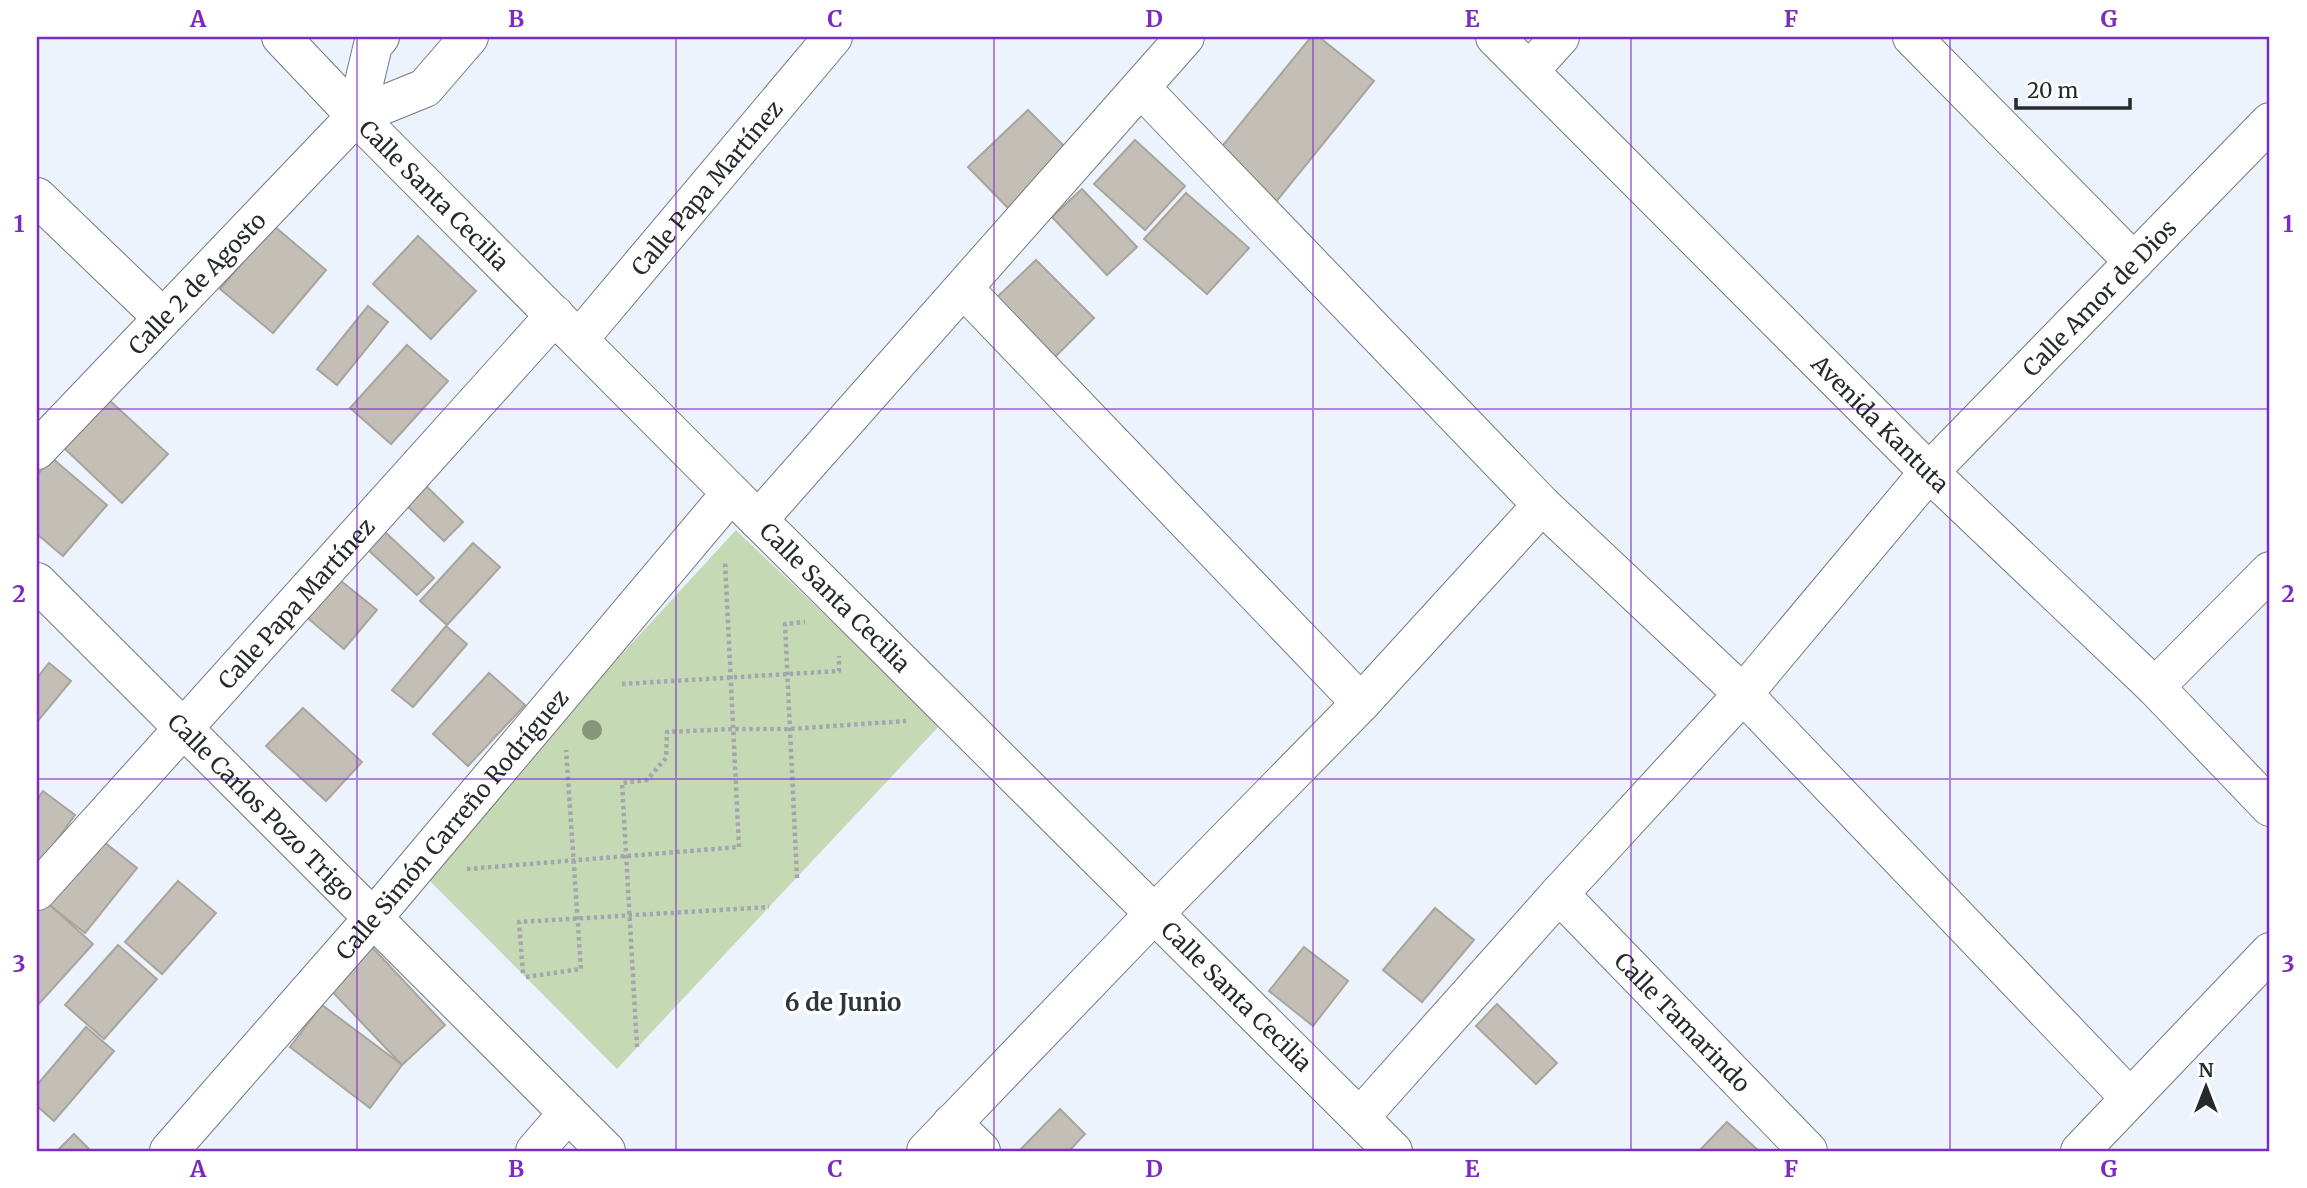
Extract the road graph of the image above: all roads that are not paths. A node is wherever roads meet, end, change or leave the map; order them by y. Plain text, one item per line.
1 (281, 37) edge
2 (380, 37) edge
3 (469, 37) edge
4 (833, 37) edge
5 (1185, 37) edge
6 (1495, 37) edge
7 (1560, 37) edge
8 (1917, 38) edge
9 (1530, 70) junction
10 (1141, 88) junction
11 (356, 116) junction
12 (2270, 122) edge
13 (37, 197) edge
14 (2134, 262) junction
15 (964, 289) junction
16 (162, 317) junction
17 (567, 327) junction
18 (37, 450) edge
19 (1929, 472) junction
20 (731, 493) junction
21 (1542, 505) junction
22 (758, 520) junction
23 (2270, 571) edge
24 (37, 582) edge
25 (2155, 687) junction
26 (1742, 694) junction
27 (1361, 703) junction
28 (183, 728) junction
29 (2270, 807) edge
30 (37, 891) edge
31 (1559, 894) junction
32 (1155, 913) junction
33 (373, 918) junction
34 (2270, 952) edge
35 (2130, 1098) junction
36 (568, 1114) junction
37 (1360, 1117) junction
38 (952, 1123) junction
39 (169, 1151) edge
40 (535, 1151) edge
41 (606, 1151) edge
42 (926, 1151) edge
43 (981, 1151) edge
44 (1393, 1151) edge
45 (1808, 1151) edge
46 (2080, 1151) edge

1 - 11 street, Calle Santa Cecilia
2 - 11 street
3 - 11 street, Calle 2 de Agosto
4 - 17 street, Calle Papa Martínez
5 - 10 street
6 - 9 street, Avenida Kantuta
7 - 9 street
8 - 14 street
9 - 19 street, Avenida Kantuta
10 - 15 street
10 - 21 street
11 - 16 street, Calle 2 de Agosto
11 - 17 street, Calle Santa Cecilia
12 - 14 street, Calle Amor de Dios
13 - 16 street
14 - 19 street, Calle Amor de Dios
15 - 22 street
15 - 27 street
16 - 18 street, Calle 2 de Agosto
17 - 20 street, Calle Santa Cecilia
17 - 28 street, Calle Papa Martínez
19 - 25 street, Avenida Kantuta
19 - 26 street, Calle Amor de Dios
20 - 22 street, Calle Santa Cecilia
20 - 33 street, Calle Simón Carreño Rodríguez
21 - 26 street
21 - 27 street
22 - 32 street, Calle Santa Cecilia
23 - 25 street
24 - 28 street, Calle Carlos Pozo Trigo
25 - 29 street, Avenida Kantuta
26 - 31 street, Calle Amor de Dios
26 - 35 street
27 - 32 street
28 - 30 street, Calle Papa Martínez
28 - 33 street, Calle Carlos Pozo Trigo
31 - 37 street, Calle Amor de Dios
31 - 45 street, Calle Tamarindo
32 - 37 street, Calle Santa Cecilia
32 - 38 street
33 - 36 street, Calle Carlos Pozo Trigo
33 - 39 street, Calle Simón Carreño Rodríguez
34 - 35 street
35 - 46 street
36 - 40 street
36 - 41 street, Calle Carlos Pozo Trigo
37 - 44 street, Calle Santa Cecilia
38 - 42 street
38 - 43 street

